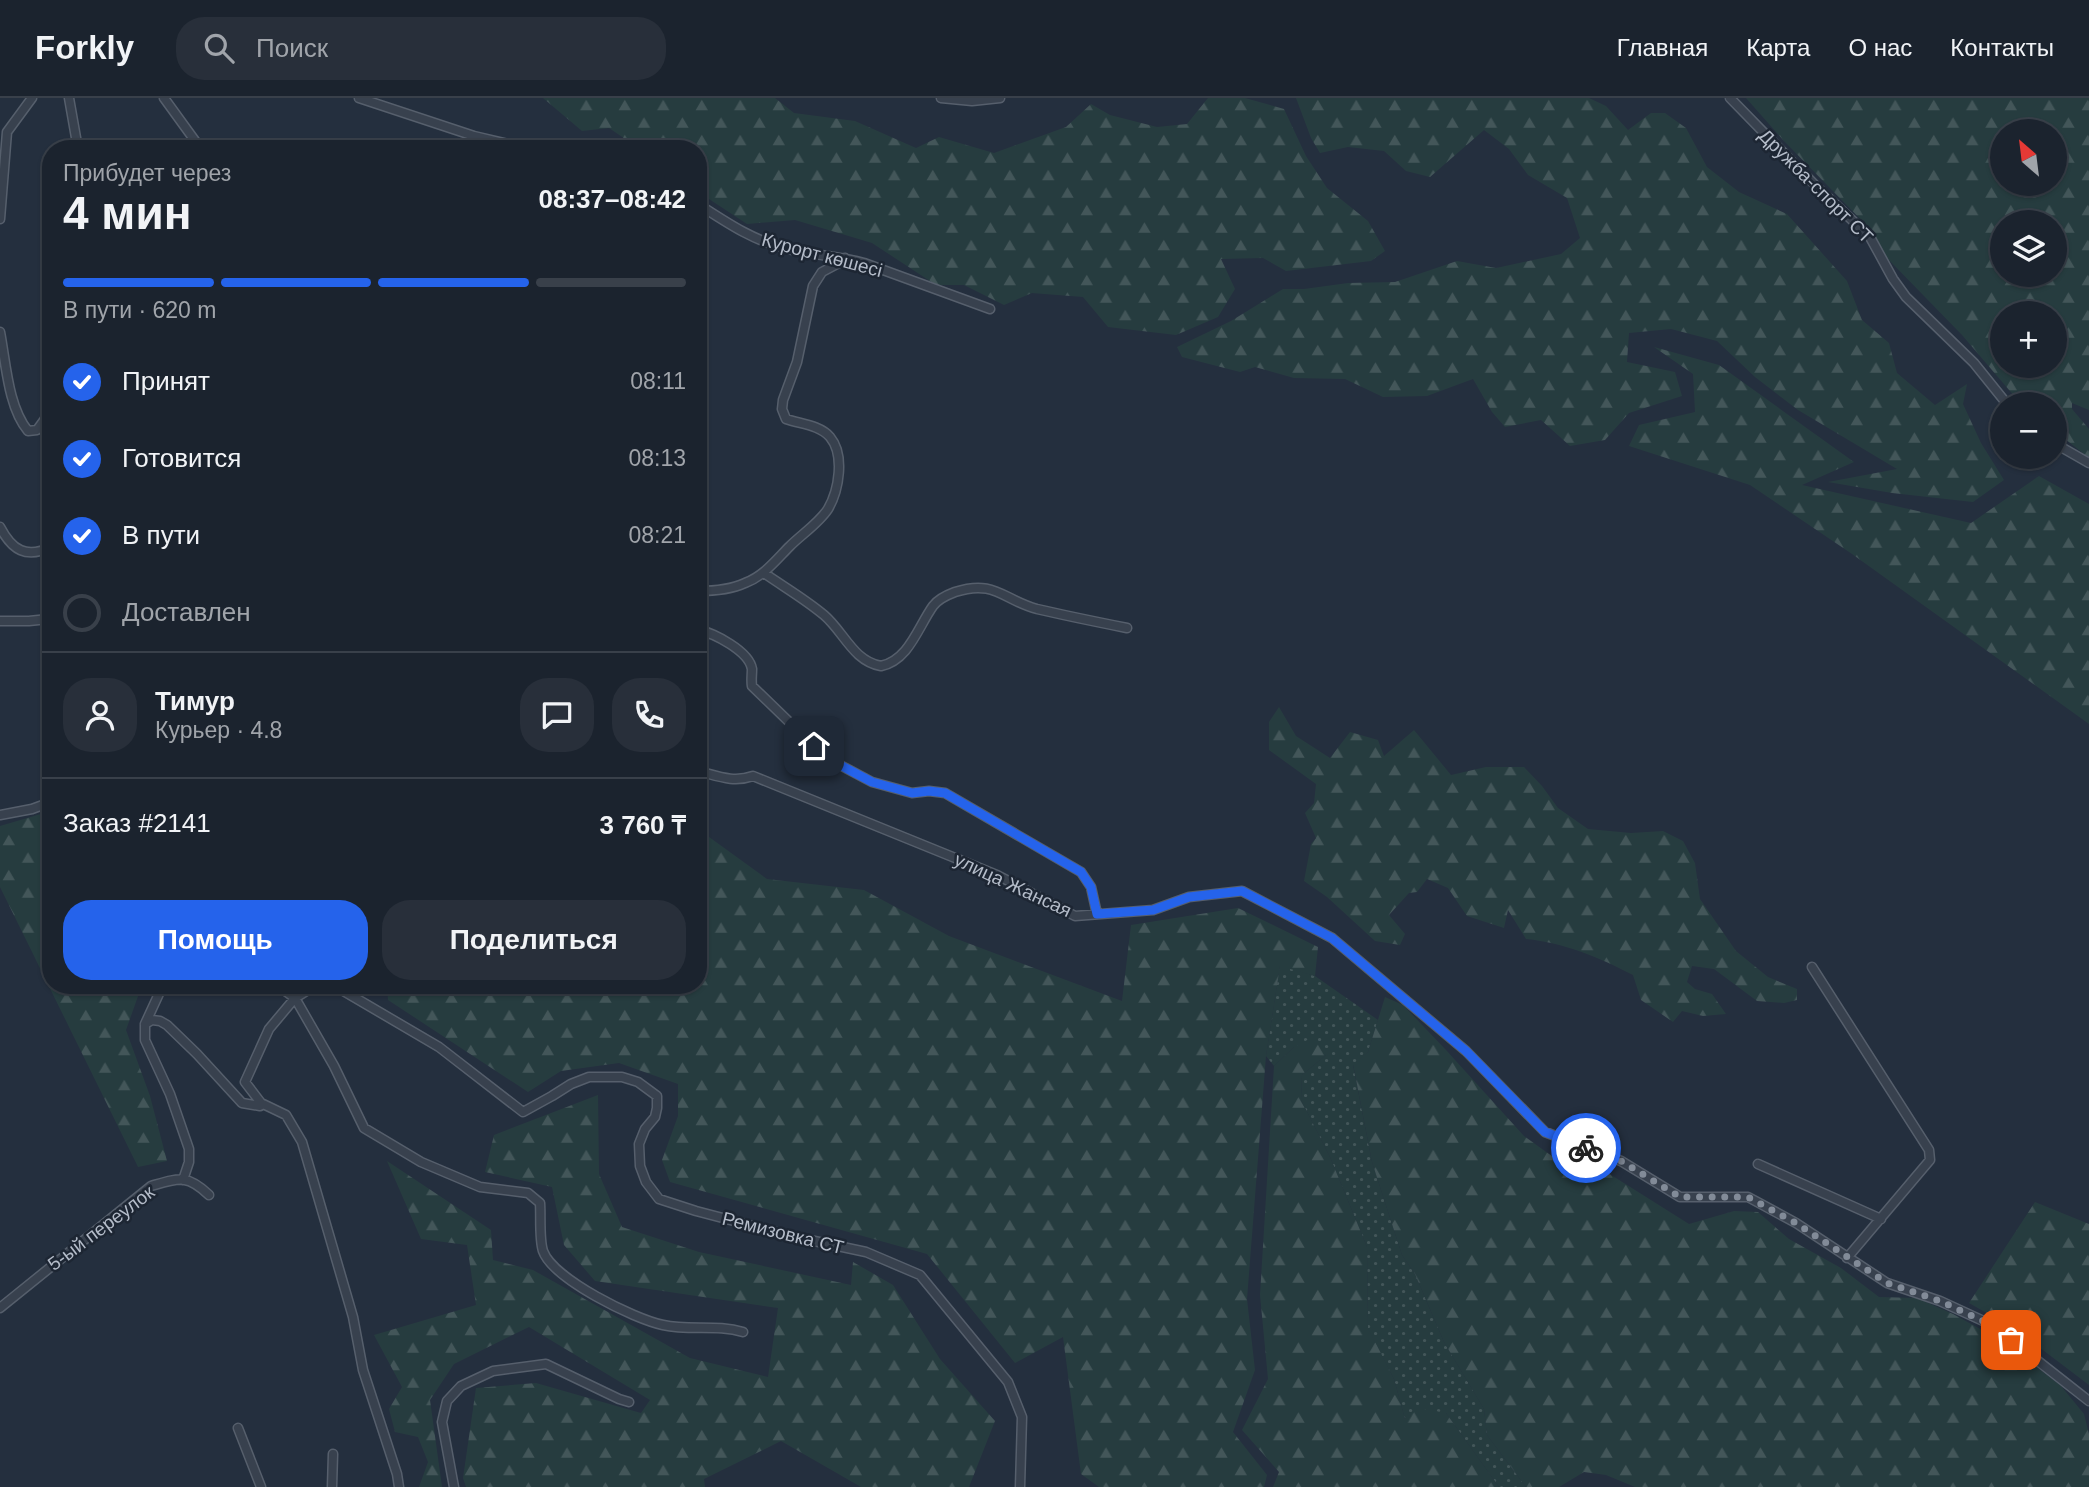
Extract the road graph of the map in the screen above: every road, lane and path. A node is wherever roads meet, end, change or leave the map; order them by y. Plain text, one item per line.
1 (32, 98) edge
2 (69, 98) edge
3 (164, 98) edge
4 (359, 98) edge
5 (941, 98) edge
6 (1000, 98) edge
7 (1730, 98) edge
8 (76, 140) edge
9 (194, 140) edge
10 (491, 140) edge
11 (707, 210) edge
12 (0, 219) edge
13 (845, 258) junction
14 (990, 309) dead end
15 (0, 332) edge
16 (1997, 392) edge
17 (42, 423) edge
18 (2067, 450) edge
19 (2089, 463) edge
20 (0, 527) edge
21 (42, 550) edge
22 (764, 573) junction
23 (707, 592) edge
24 (42, 620) edge
25 (0, 621) edge
26 (1127, 628) dead end
27 (707, 632) edge
28 (707, 773) edge
29 (42, 805) edge
30 (0, 815) edge
31 (1097, 914) junction
32 (1812, 967) dead end
33 (159, 994) edge
34 (289, 994) edge
35 (301, 994) edge
36 (349, 994) edge
37 (295, 998) junction
38 (145, 1024) junction
39 (261, 1103) junction
40 (1758, 1164) dead end
41 (183, 1180) junction
42 (209, 1195) dead end
43 (1881, 1219) junction
44 (1847, 1258) junction
45 (0, 1308) edge
46 (743, 1332) dead end
47 (2089, 1401) edge
48 (629, 1402) dead end
49 (238, 1427) dead end
50 (333, 1454) dead end
51 (261, 1487) edge
52 (332, 1487) edge
53 (399, 1487) edge
54 (454, 1487) edge
55 (1020, 1487) edge

1 - 12 street
2 - 8 street
3 - 9 street
4 - 10 street
5 - 6 street
7 - 16 street, Дружба-спорт СТ
11 - 13 street, Курорт көшесі
13 - 14 street, Курорт көшесі
13 - 22 street
15 - 17 street
18 - 19 street
20 - 21 street
22 - 23 street
22 - 26 street
24 - 25 street
27 - 31 street
28 - 31 street, улица Жансая
29 - 30 street
31 - 44 street, улица Жансая
32 - 43 street
33 - 38 street
34 - 37 street
35 - 37 street
36 - 55 street, Ремизовка СТ
37 - 39 street
37 - 46 street
38 - 39 street
38 - 41 street
39 - 53 street
40 - 43 street
41 - 42 street
41 - 45 street, 5-ый переулок
43 - 44 street
44 - 47 street, улица Жансая
48 - 54 street
49 - 51 street
50 - 52 street

